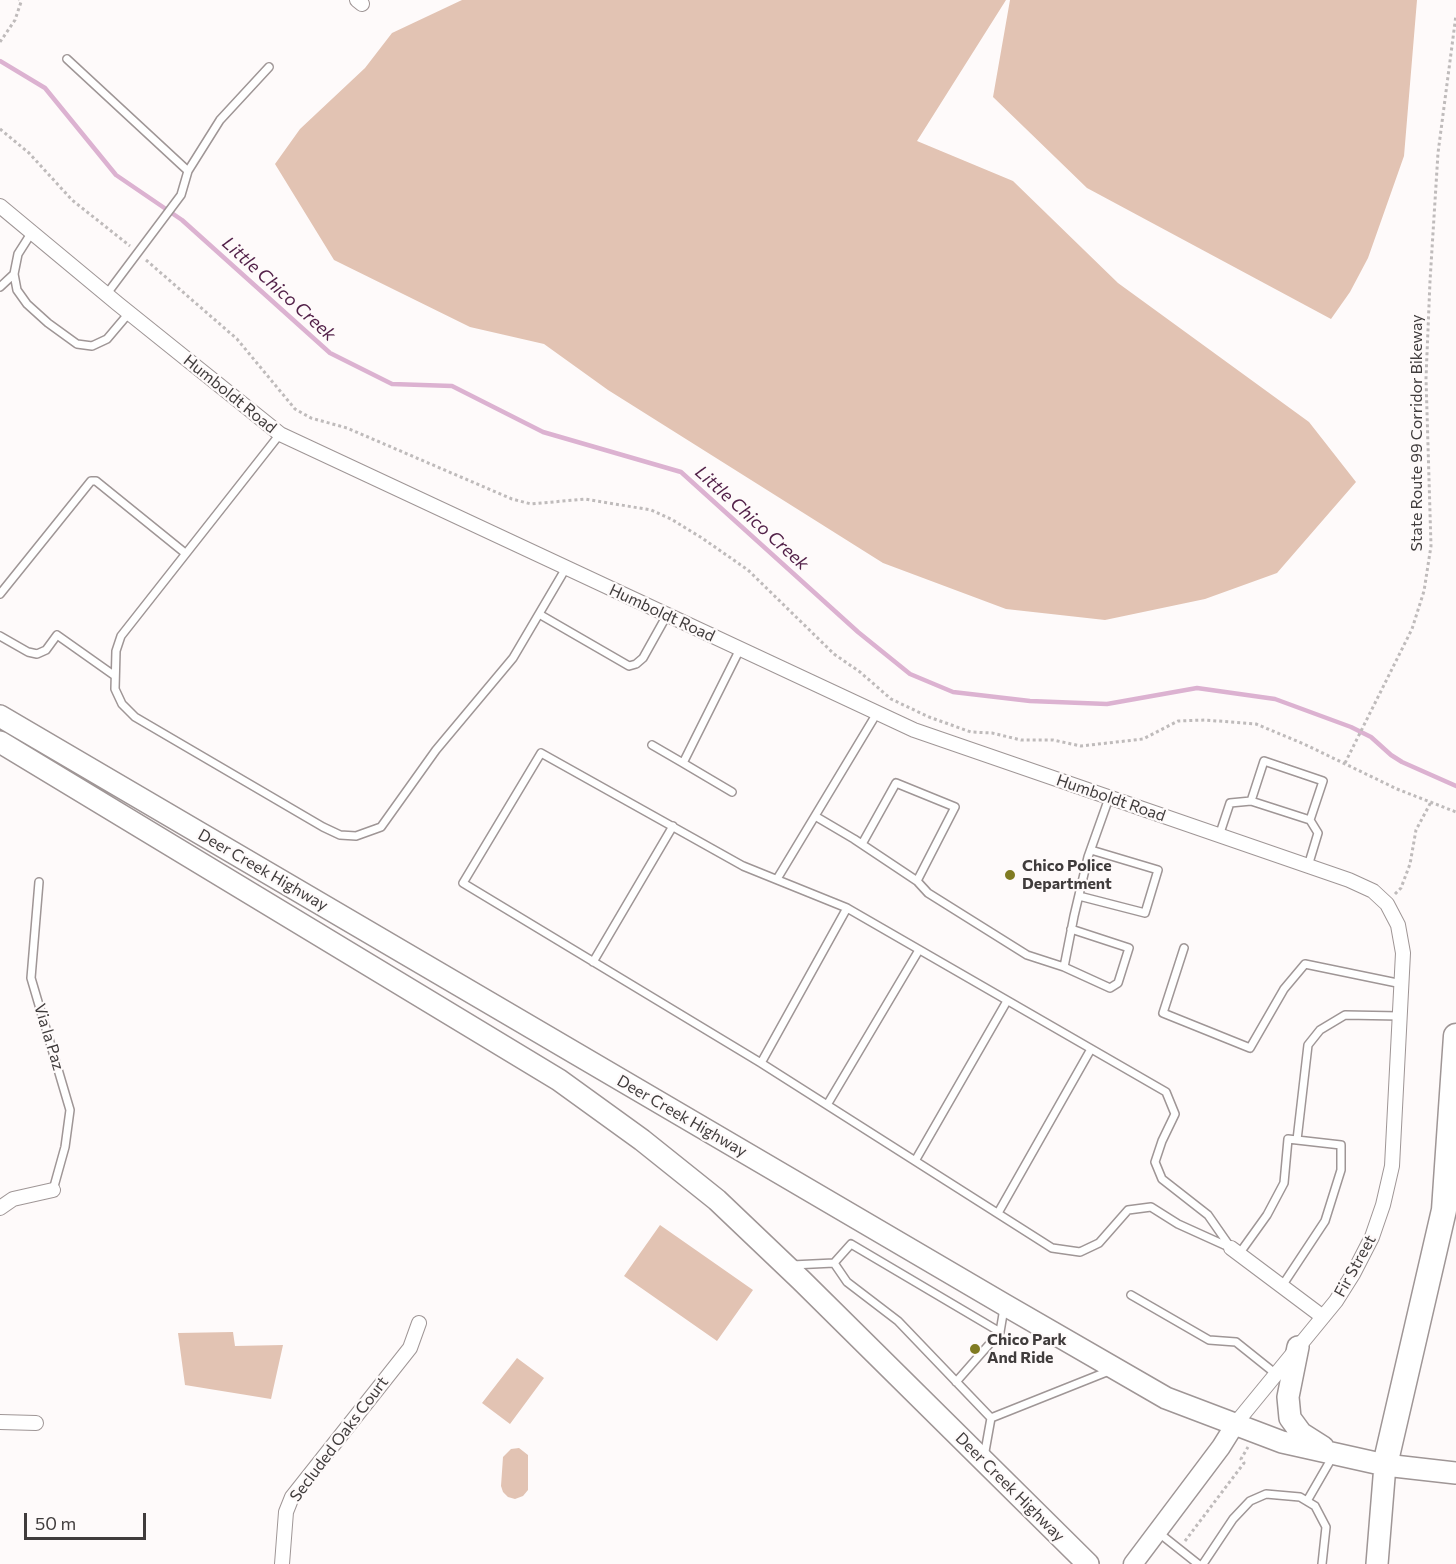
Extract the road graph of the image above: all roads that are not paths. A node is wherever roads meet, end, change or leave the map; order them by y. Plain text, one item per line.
1 (67, 59) dead end
2 (269, 67) dead end
3 (188, 171) junction
4 (0, 206) edge
5 (32, 232) junction
6 (14, 274) junction
7 (0, 287) edge
8 (106, 295) junction
9 (129, 313) junction
10 (279, 434) junction
11 (185, 553) junction
12 (566, 568) junction
13 (0, 594) edge
14 (539, 614) junction
15 (667, 615) junction
16 (0, 636) edge
17 (740, 649) junction
18 (115, 676) junction
19 (877, 713) junction
20 (0, 716) edge
21 (0, 742) edge
22 (652, 745) dead end
23 (683, 763) junction
24 (732, 792) dead end
25 (1109, 798) junction
26 (1251, 801) junction
27 (815, 816) junction
28 (1310, 820) junction
29 (673, 826) junction
30 (1219, 836) junction
31 (862, 844) junction
32 (1091, 850) junction
33 (1308, 866) junction
34 (777, 879) junction
35 (917, 881) junction
36 (39, 882) dead end
37 (1079, 896) junction
38 (1387, 904) joint
39 (847, 908) junction
40 (1071, 929) junction
41 (1184, 948) dead end
42 (919, 950) junction
43 (593, 962) junction
44 (1064, 967) junction
45 (1401, 984) junction
46 (1007, 1001) junction
47 (1400, 1016) junction
48 (1456, 1036) edge
49 (1091, 1049) junction
50 (761, 1063) junction
51 (827, 1105) junction
52 (1298, 1140) junction
53 (915, 1161) junction
54 (53, 1190) joint
55 (0, 1208) edge
56 (998, 1213) junction
57 (1235, 1251) junction
58 (834, 1263) junction
59 (786, 1265) junction
60 (1282, 1286) junction
61 (1131, 1295) dead end
62 (1005, 1305) junction
63 (1323, 1317) junction
64 (419, 1323) dead end
65 (1000, 1332) junction
66 (1298, 1347) junction
67 (1115, 1368) junction
68 (1276, 1374) junction
69 (956, 1382) junction
70 (992, 1418) junction
71 (0, 1422) edge
72 (36, 1423) dead end
73 (1236, 1423) junction
74 (1334, 1454) junction
75 (984, 1461) junction
76 (1385, 1465) junction
77 (1456, 1473) edge
78 (1307, 1501) junction
79 (1157, 1532) junction
80 (282, 1564) edge
81 (1088, 1564) edge
82 (1133, 1564) edge
83 (1198, 1564) edge
84 (1203, 1564) edge
85 (1322, 1564) edge
86 (1377, 1564) edge

1 - 3 lane
2 - 3 lane
3 - 8 lane
4 - 5 street, Humboldt Road
5 - 6 lane
5 - 8 street, Humboldt Road
6 - 7 lane
6 - 9 lane
8 - 9 street, Humboldt Road
9 - 10 street, Humboldt Road
10 - 11 lane
10 - 12 street, Humboldt Road
11 - 13 lane
11 - 18 lane
12 - 14 lane
12 - 15 street, Humboldt Road
14 - 15 lane
14 - 18 lane
15 - 17 street, Humboldt Road
16 - 18 lane
17 - 19 street, Humboldt Road
17 - 23 lane
19 - 25 street, Humboldt Road
19 - 27 lane
20 - 62 main road, Deer Creek Highway
21 - 59 main road, Deer Creek Highway
22 - 23 lane
23 - 24 lane
25 - 30 street, Humboldt Road
25 - 32 lane
26 - 28 lane
26 - 28 lane
26 - 30 lane
27 - 31 lane
27 - 34 lane
28 - 33 lane
29 - 34 lane
29 - 43 lane
29 - 43 lane
30 - 33 street, Humboldt Road
31 - 35 lane
31 - 35 lane
32 - 37 lane
32 - 37 lane
33 - 38 street, Humboldt Road
34 - 39 lane
35 - 44 lane
36 - 54 lane, Via la Paz
37 - 40 lane
38 - 45 street, Fir Street
39 - 42 lane
39 - 50 lane
40 - 44 lane
40 - 44 lane
41 - 45 lane
42 - 46 lane
42 - 51 lane
43 - 50 lane
45 - 47 street, Fir Street
46 - 49 lane
46 - 53 lane
47 - 52 lane
47 - 63 street, Fir Street
48 - 76 highway
49 - 56 lane
49 - 57 lane
50 - 51 lane
51 - 53 lane
52 - 57 lane
52 - 60 lane
53 - 56 lane
54 - 55 street
56 - 57 lane
57 - 60 street
58 - 59 lane
58 - 65 lane
58 - 69 lane
59 - 75 main road, Deer Creek Highway
60 - 63 street
61 - 68 lane
62 - 65 lane
62 - 67 main road, Deer Creek Highway
63 - 66 street, Fir Street
64 - 80 street, Secluded Oaks Court
65 - 69 lane
66 - 68 street, Fir Street
66 - 74 main road
67 - 70 lane
67 - 73 main road, Deer Creek Highway
68 - 73 street, Fir Street
69 - 70 lane
70 - 75 lane
71 - 72 street
73 - 74 main road, Deer Creek Highway
73 - 79 street, Fir Street
74 - 76 main road, Deer Creek Highway
74 - 78 lane
75 - 81 main road, Deer Creek Highway
76 - 77 main road, Deer Creek Highway
76 - 86 main road
78 - 84 lane
78 - 85 lane
79 - 82 street, Fir Street
79 - 83 lane

